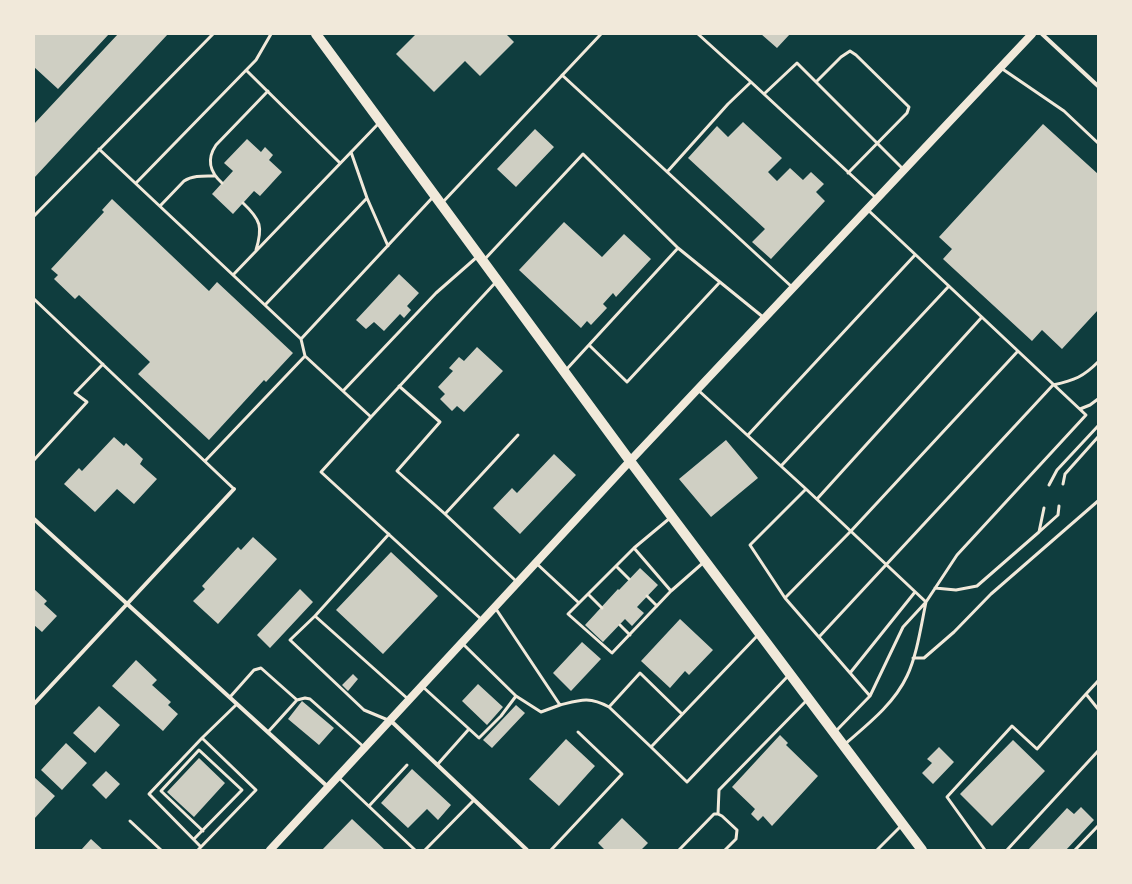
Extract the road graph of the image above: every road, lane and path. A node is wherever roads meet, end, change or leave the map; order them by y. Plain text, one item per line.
1 (213, 34) edge
2 (271, 34) edge
3 (601, 34) edge
4 (698, 34) edge
5 (1032, 34) edge
6 (1042, 34) edge
7 (320, 36) edge
8 (1001, 68) junction
9 (246, 70) junction
10 (562, 75) junction
11 (751, 82) junction
12 (816, 82) junction
13 (1098, 86) edge
14 (268, 91) junction
15 (764, 94) junction
16 (380, 122) junction
17 (877, 142) junction
18 (1098, 143) edge
19 (99, 149) junction
20 (351, 152) junction
21 (340, 164) junction
22 (904, 171) junction
23 (667, 172) junction
24 (848, 173) junction
25 (215, 176) junction
26 (136, 183) junction
27 (222, 183) dead end
28 (435, 196) junction
29 (367, 198) junction
30 (877, 200) junction
31 (243, 203) dead end
32 (441, 204) junction
33 (160, 206) junction
34 (868, 210) junction
35 (34, 216) edge
36 (388, 246) junction
37 (678, 248) junction
38 (256, 251) junction
39 (915, 255) junction
40 (481, 258) junction
41 (233, 275) junction
42 (497, 281) junction
43 (720, 282) junction
44 (949, 286) junction
45 (794, 289) junction
46 (34, 299) edge
47 (265, 305) junction
48 (982, 317) junction
49 (765, 319) junction
50 (301, 339) junction
51 (589, 345) junction
52 (1018, 351) junction
53 (305, 356) junction
54 (1098, 362) edge
55 (103, 364) junction
56 (564, 372) junction
57 (1054, 384) junction
58 (399, 386) junction
59 (698, 390) junction
60 (343, 391) junction
61 (1098, 399) edge
62 (1080, 410) junction
63 (370, 417) junction
64 (1098, 426) edge
65 (518, 435) dead end
66 (748, 435) junction
67 (1098, 437) edge
68 (34, 460) edge
69 (205, 461) junction
70 (630, 462) junction
71 (781, 466) junction
72 (1063, 484) dead end
73 (1048, 485) dead end
74 (234, 489) joint
75 (806, 489) junction
76 (817, 498) junction
77 (1098, 501) edge
78 (1059, 506) dead end
79 (1044, 508) dead end
80 (445, 514) junction
81 (671, 516) junction
82 (34, 519) edge
83 (851, 531) junction
84 (1039, 532) junction
85 (389, 534) junction
86 (634, 548) junction
87 (705, 562) junction
88 (536, 563) junction
89 (886, 565) junction
90 (616, 566) junction
91 (630, 579) dead end
92 (518, 582) junction
93 (935, 588) junction
94 (671, 591) junction
95 (915, 592) junction
96 (588, 594) junction
97 (647, 596) dead end
98 (785, 598) junction
99 (926, 602) junction
100 (578, 603) junction
101 (128, 604) junction
102 (657, 606) junction
103 (495, 607) junction
104 (602, 608) dead end
105 (315, 616) junction
106 (482, 621) junction
107 (620, 625) dead end
108 (759, 634) junction
109 (630, 635) junction
110 (819, 637) junction
111 (461, 643) junction
112 (913, 658) junction
113 (850, 673) junction
114 (790, 674) junction
115 (1098, 681) edge
116 (422, 686) junction
117 (1086, 694) junction
118 (516, 696) junction
119 (870, 696) junction
120 (230, 697) junction
121 (808, 698) junction
122 (297, 700) junction
123 (409, 700) junction
124 (34, 704) edge
125 (237, 704) junction
126 (560, 705) junction
127 (609, 707) junction
128 (1098, 709) edge
129 (682, 714) junction
130 (390, 720) junction
131 (469, 729) junction
132 (268, 732) junction
133 (578, 732) dead end
134 (834, 733) junction
135 (202, 738) junction
136 (844, 746) junction
137 (651, 747) junction
138 (365, 748) junction
139 (1098, 751) edge
140 (407, 765) dead end
141 (437, 765) junction
142 (337, 777) junction
143 (328, 787) junction
144 (474, 800) junction
145 (369, 806) junction
146 (718, 814) junction
147 (130, 821) dead end
148 (903, 824) junction
149 (1098, 826) edge
150 (202, 831) junction
151 (194, 839) junction
152 (201, 846) junction
153 (161, 850) edge
154 (198, 850) edge
155 (270, 850) edge
156 (415, 850) edge
157 (425, 850) edge
158 (527, 850) edge
159 (551, 850) edge
160 (679, 850) edge
161 (725, 850) edge
162 (877, 850) edge
163 (922, 850) edge
164 (985, 850) edge
165 (1007, 850) edge
166 (1075, 850) edge

1 - 19 lane
2 - 9 lane
3 - 10 lane
4 - 11 lane
5 - 8 main road
6 - 13 street
7 - 16 main road
8 - 18 lane
8 - 22 main road
9 - 14 lane
9 - 26 lane
10 - 23 lane
10 - 32 lane
11 - 15 lane
11 - 23 lane
12 - 15 lane
12 - 17 lane
12 - 17 lane
14 - 21 lane
14 - 25 lane
15 - 24 lane
16 - 20 lane
16 - 28 main road
17 - 22 lane
17 - 24 lane
19 - 26 lane
19 - 35 lane
20 - 21 lane
20 - 29 lane
21 - 38 lane
22 - 30 main road
23 - 45 lane
24 - 30 lane
25 - 27 lane
25 - 33 lane
26 - 33 lane
28 - 32 main road
28 - 36 lane
29 - 36 lane
29 - 47 lane
30 - 34 main road
31 - 38 lane
32 - 40 main road
33 - 41 lane
34 - 39 lane
34 - 45 main road
36 - 50 lane
37 - 40 lane
37 - 43 lane
37 - 51 lane
38 - 41 lane
39 - 44 lane
39 - 66 lane
40 - 42 main road
40 - 60 lane
41 - 47 lane
42 - 56 main road
42 - 58 lane
43 - 49 lane
43 - 51 lane
44 - 48 lane
44 - 71 lane
45 - 49 main road
46 - 55 lane
47 - 50 lane
48 - 52 lane
48 - 76 lane
49 - 59 main road
50 - 53 lane
51 - 56 lane
52 - 57 lane
52 - 83 lane
53 - 60 lane
53 - 69 lane
54 - 57 lane
55 - 68 lane
55 - 69 lane
56 - 70 main road
57 - 62 lane
57 - 89 lane
58 - 63 lane
58 - 80 lane
59 - 66 lane
59 - 70 main road
60 - 63 lane
61 - 62 lane
62 - 93 lane
63 - 85 lane
64 - 73 lane
65 - 80 lane
66 - 71 lane
67 - 72 lane
69 - 74 lane
70 - 81 main road
70 - 88 main road
71 - 75 lane
74 - 101 street
75 - 76 lane
75 - 98 lane
76 - 83 lane
77 - 112 lane
78 - 84 lane
79 - 84 lane
80 - 92 lane
81 - 86 lane
81 - 87 main road
82 - 101 street
83 - 89 lane
83 - 98 lane
84 - 93 lane
85 - 105 lane
85 - 106 lane
86 - 90 lane
86 - 94 lane
87 - 94 lane
87 - 108 main road
88 - 92 main road
88 - 100 lane
89 - 95 lane
89 - 110 lane
90 - 91 lane
90 - 96 lane
92 - 103 main road
93 - 99 lane
94 - 102 lane
95 - 99 lane
95 - 113 lane
96 - 100 lane
96 - 104 lane
97 - 102 lane
98 - 110 lane
99 - 112 lane
99 - 119 lane
100 - 109 lane
101 - 120 street
101 - 124 street
102 - 109 lane
103 - 106 main road
103 - 126 lane
105 - 123 lane
105 - 130 lane
106 - 111 main road
107 - 109 lane
108 - 114 main road
108 - 129 lane
110 - 113 lane
111 - 116 main road
111 - 118 lane
112 - 136 lane
113 - 119 lane
114 - 121 main road
114 - 137 lane
115 - 117 lane
116 - 123 main road
116 - 131 lane
117 - 128 lane
117 - 164 lane
118 - 126 lane
118 - 131 lane
119 - 134 lane
120 - 122 lane
120 - 125 street
121 - 134 main road
121 - 146 lane
122 - 132 lane
122 - 138 lane
123 - 130 main road
125 - 132 street
125 - 135 lane
126 - 127 lane
127 - 129 lane
127 - 137 lane
129 - 137 lane
130 - 138 main road
130 - 141 street
131 - 141 lane
132 - 143 street
133 - 159 lane
134 - 136 main road
135 - 151 lane
135 - 152 lane
136 - 148 main road
138 - 142 main road
139 - 165 lane
140 - 145 lane
141 - 144 street
142 - 143 main road
142 - 145 lane
143 - 155 main road
144 - 157 lane
144 - 158 street
145 - 156 lane
146 - 160 lane
146 - 161 lane
147 - 153 lane
148 - 162 lane
148 - 163 main road
149 - 166 lane
150 - 150 lane
150 - 151 lane
151 - 152 lane
152 - 154 lane

